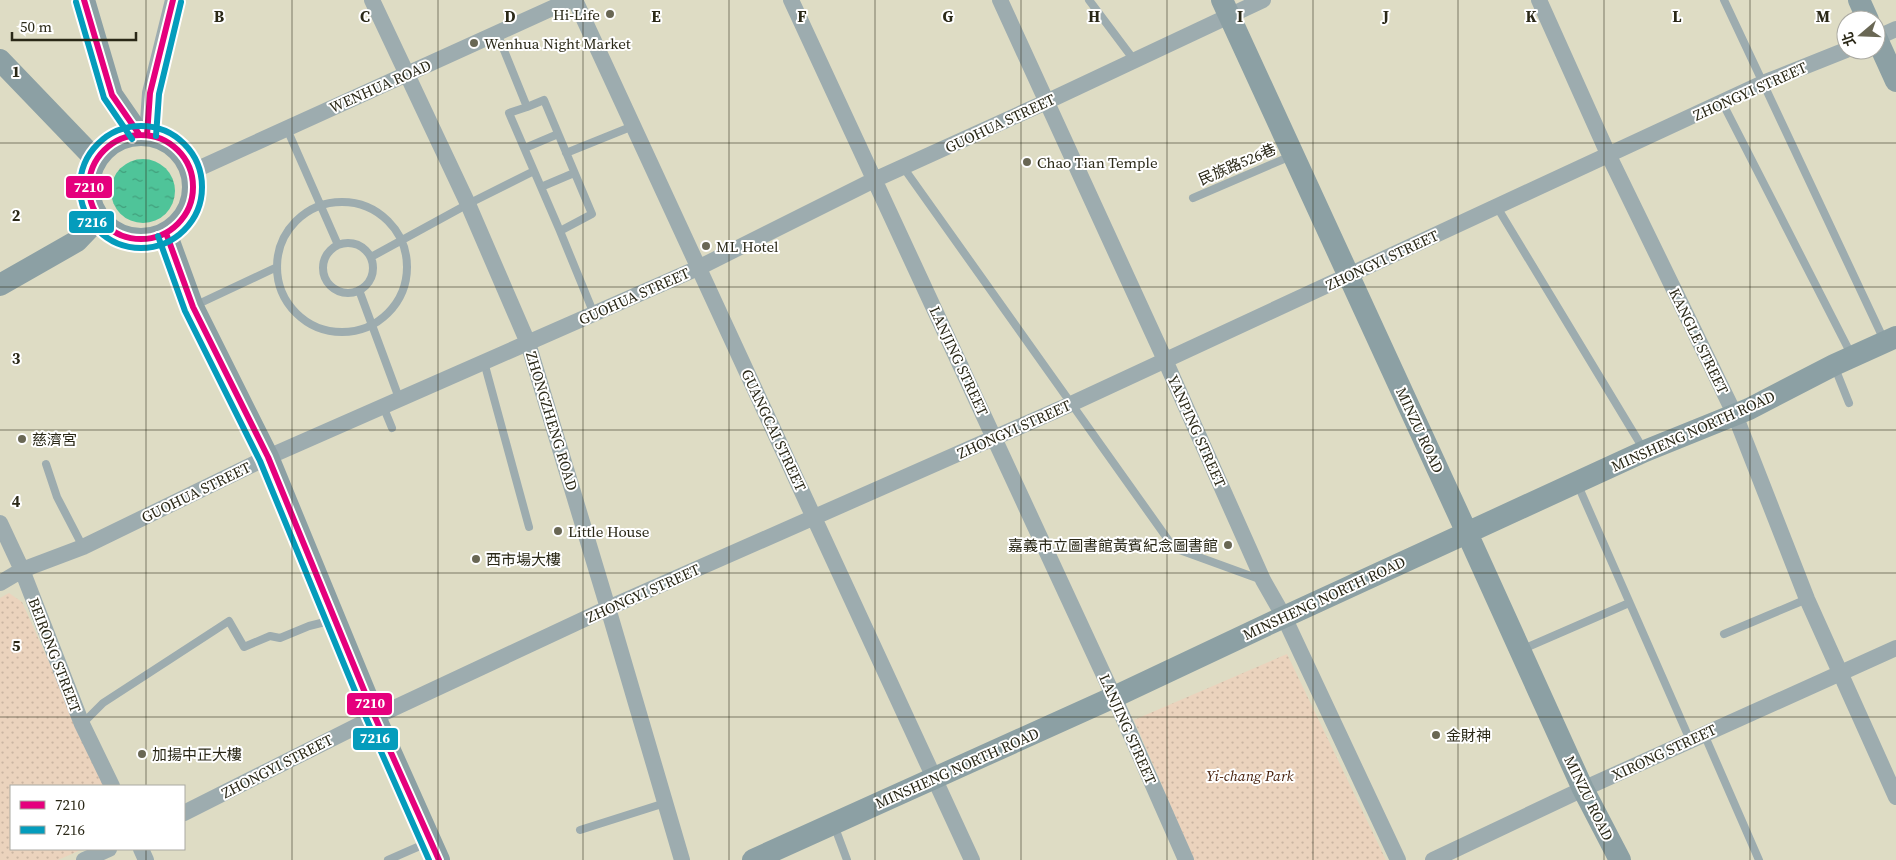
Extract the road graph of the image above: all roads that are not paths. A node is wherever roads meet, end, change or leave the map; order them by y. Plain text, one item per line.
1 (84, 0) edge
2 (173, 0) edge
3 (372, 0) edge
4 (570, 0) edge
5 (574, 0) edge
6 (791, 0) edge
7 (1000, 0) edge
8 (1089, 0) edge
9 (1263, 0) edge
10 (1539, 0) edge
11 (1724, 0) edge
12 (1225, 8) edge
13 (497, 33) junction
14 (1836, 54) edge
15 (1886, 59) edge
16 (0, 60) edge
17 (1134, 60) junction
18 (406, 74) junction
19 (1896, 81) edge
20 (1763, 83) junction
21 (1046, 102) junction
22 (1722, 102) junction
23 (527, 107) junction
24 (633, 126) junction
25 (287, 128) junction
26 (143, 134) junction
27 (558, 134) junction
28 (525, 148) junction
29 (566, 153) junction
30 (1292, 155) junction
31 (1609, 156) junction
32 (96, 160) junction
33 (902, 167) junction
34 (534, 171) junction
35 (191, 172) junction
36 (574, 173) junction
37 (874, 180) junction
38 (541, 186) junction
39 (1193, 198) dead end
40 (468, 204) junction
41 (320, 206) junction
42 (1497, 207) junction
43 (99, 218) junction
44 (560, 231) junction
45 (166, 233) junction
46 (400, 241) junction
47 (338, 245) junction
48 (371, 257) junction
49 (277, 267) junction
50 (698, 268) junction
51 (1348, 276) junction
52 (0, 285) edge
53 (359, 290) junction
54 (192, 307) junction
55 (594, 314) junction
56 (372, 326) junction
57 (1890, 340) edge
58 (528, 343) junction
59 (1165, 360) junction
60 (1843, 361) junction
61 (484, 362) junction
62 (399, 398) junction
63 (1849, 403) dead end
64 (1071, 404) junction
65 (383, 406) junction
66 (1736, 415) junction
67 (392, 428) dead end
68 (994, 438) junction
69 (1645, 451) junction
70 (268, 457) junction
71 (46, 464) dead end
72 (1577, 483) junction
73 (814, 516) junction
74 (0, 523) edge
75 (529, 527) dead end
76 (1467, 533) junction
77 (83, 546) junction
78 (22, 570) junction
79 (1263, 580) junction
80 (0, 583) edge
81 (1807, 599) junction
82 (1629, 603) junction
83 (608, 608) junction
84 (1284, 616) junction
85 (335, 619) junction
86 (1724, 634) dead end
87 (1896, 648) edge
88 (1520, 650) junction
89 (1840, 672) junction
90 (1114, 697) junction
91 (375, 717) junction
92 (82, 724) junction
93 (1697, 737) junction
94 (934, 777) junction
95 (112, 785) edge
96 (1583, 789) junction
97 (1896, 797) edge
98 (665, 803) junction
99 (185, 812) edge
100 (833, 823) junction
101 (580, 830) dead end
102 (435, 851) edge
103 (388, 860) edge
104 (682, 860) edge
105 (753, 860) edge
106 (847, 860) edge
107 (972, 860) edge
108 (1186, 860) edge
109 (1398, 860) edge
110 (1433, 860) edge
111 (1620, 860) edge
112 (1759, 860) edge

1 - 26 main road
2 - 26 street
3 - 18 street, ZHONGZHENG ROAD
4 - 13 street, WENHUA ROAD
5 - 24 street, GUANGCAI STREET
6 - 37 street, LANJING STREET
7 - 21 street, YANPING STREET
8 - 17 lane
9 - 12 street, GUOHUA STREET
10 - 31 street, KANGLE STREET
11 - 20 lane
12 - 17 street, GUOHUA STREET
12 - 30 main road, MINZU ROAD
13 - 18 street, WENHUA ROAD
13 - 23 lane
14 - 20 street, ZHONGYI STREET
15 - 19 main road
16 - 32 main road
17 - 21 street, GUOHUA STREET
18 - 25 street, WENHUA ROAD
18 - 40 street, ZHONGZHENG ROAD
20 - 22 street, ZHONGYI STREET
20 - 57 lane
21 - 33 street, GUOHUA STREET
21 - 59 street, YANPING STREET
22 - 31 street, ZHONGYI STREET
22 - 60 lane
23 - 27 lane
23 - 28 lane
24 - 29 lane
24 - 50 street, GUANGCAI STREET
25 - 35 street, WENHUA ROAD
25 - 41 lane
26 - 32 main road
26 - 35 main road
27 - 28 lane
27 - 29 lane
28 - 34 lane
29 - 36 lane
30 - 39 lane, 民族路526巷
30 - 51 main road, MINZU ROAD
31 - 42 street, ZHONGYI STREET
31 - 66 street, KANGLE STREET
32 - 43 main road
33 - 37 street, GUOHUA STREET
33 - 64 lane
34 - 38 lane
34 - 40 lane
35 - 45 main road
36 - 38 lane
36 - 44 lane
37 - 50 street, GUOHUA STREET
37 - 68 street, LANJING STREET
38 - 44 lane
40 - 46 lane
40 - 58 street, ZHONGZHENG ROAD
41 - 46 lane
41 - 47 lane
41 - 49 lane
42 - 51 street, ZHONGYI STREET
42 - 69 lane
43 - 45 main road
43 - 52 main road
44 - 55 lane
45 - 54 main road
46 - 48 lane
46 - 56 lane
47 - 48 lane
47 - 53 lane
48 - 53 lane
49 - 54 lane
49 - 56 lane
50 - 55 street, GUOHUA STREET
50 - 73 street, GUANGCAI STREET
51 - 59 street, ZHONGYI STREET
51 - 76 main road, MINZU ROAD
53 - 56 lane
54 - 70 main road
55 - 58 street, GUOHUA STREET
56 - 62 lane
57 - 60 main road, MINSHENG NORTH ROAD
58 - 61 street, GUOHUA STREET
58 - 83 street, ZHONGZHENG ROAD
59 - 64 street, ZHONGYI STREET
59 - 79 street, YANPING STREET
60 - 63 lane
60 - 66 main road, MINSHENG NORTH ROAD
61 - 62 street, GUOHUA STREET
61 - 75 lane
62 - 65 street, GUOHUA STREET
64 - 68 street, ZHONGYI STREET
64 - 79 lane
65 - 67 lane
65 - 70 street, GUOHUA STREET
66 - 69 main road, MINSHENG NORTH ROAD
66 - 81 street, KANGLE STREET
68 - 73 street, ZHONGYI STREET
68 - 90 street, LANJING STREET
69 - 72 main road, MINSHENG NORTH ROAD
70 - 77 street, GUOHUA STREET
70 - 85 main road
71 - 77 lane
72 - 76 main road, MINSHENG NORTH ROAD
72 - 82 lane
73 - 83 street, ZHONGYI STREET
73 - 94 street, GUANGCAI STREET
74 - 78 street, BEIRONG STREET
76 - 84 main road, MINSHENG NORTH ROAD
76 - 88 main road, MINZU ROAD
77 - 78 street, GUOHUA STREET
78 - 80 street, GUOHUA STREET
78 - 92 street, BEIRONG STREET
79 - 84 street, YANPING STREET
81 - 86 lane
81 - 89 street, KANGLE STREET
82 - 88 lane
82 - 93 lane
83 - 91 street, ZHONGYI STREET
83 - 98 street, ZHONGZHENG ROAD
84 - 90 main road, MINSHENG NORTH ROAD
84 - 109 street, YANPING STREET
85 - 91 main road
85 - 92 lane
87 - 89 street, XIRONG STREET
88 - 96 main road, MINZU ROAD
89 - 93 street, XIRONG STREET
89 - 97 street, KANGLE STREET
90 - 94 main road, MINSHENG NORTH ROAD
90 - 108 street, LANJING STREET
91 - 99 street, ZHONGYI STREET
91 - 102 main road
92 - 95 street, BEIRONG STREET
93 - 96 street, XIRONG STREET
93 - 112 lane
94 - 100 main road, MINSHENG NORTH ROAD
94 - 107 street, GUANGCAI STREET
96 - 110 street, XIRONG STREET
96 - 111 main road, MINZU ROAD
98 - 101 lane
98 - 104 street, ZHONGZHENG ROAD
100 - 105 main road, MINSHENG NORTH ROAD
100 - 106 lane
102 - 103 lane

